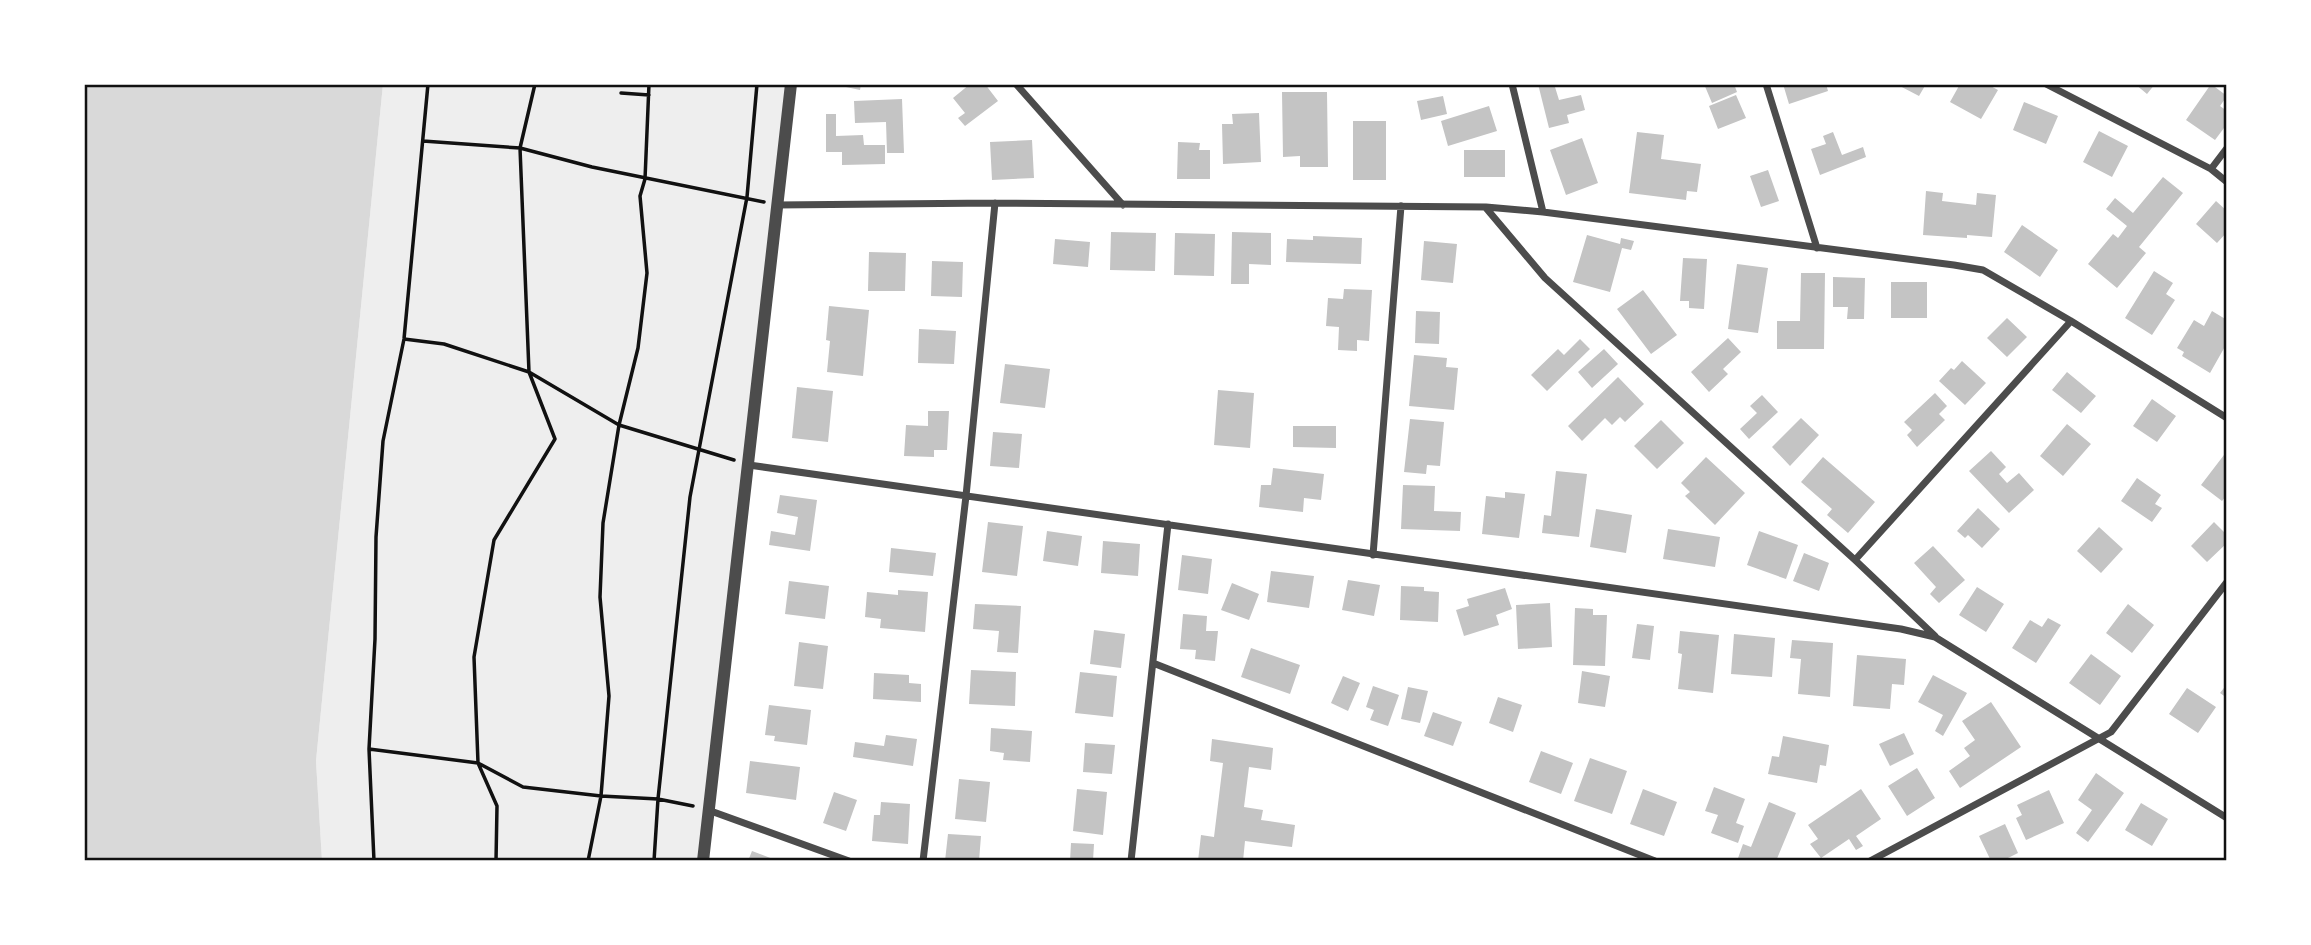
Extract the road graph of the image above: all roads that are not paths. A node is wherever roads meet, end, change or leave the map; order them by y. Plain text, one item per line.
1 (791, 84) edge
2 (1016, 84) edge
3 (1512, 84) edge
4 (1766, 84) edge
5 (2046, 84) edge
6 (2227, 148) edge
7 (2211, 169) junction
8 (2227, 182) edge
9 (995, 203) junction
10 (776, 205) junction
11 (1123, 205) junction
12 (1401, 206) junction
13 (1486, 207) junction
14 (1543, 212) junction
15 (1817, 248) junction
16 (2071, 321) junction
17 (2227, 418) edge
18 (749, 465) junction
19 (965, 496) junction
20 (1168, 524) junction
21 (1373, 555) junction
22 (1855, 560) junction
23 (2227, 582) edge
24 (1935, 637) junction
25 (1153, 663) junction
26 (2099, 739) junction
27 (708, 810) junction
28 (2227, 818) edge
29 (703, 861) edge
30 (849, 861) edge
31 (923, 861) edge
32 (1131, 861) edge
33 (1655, 861) edge
34 (1870, 861) edge

1 - 10 street
2 - 11 street
3 - 14 street
4 - 15 street
5 - 7 street
6 - 7 street
7 - 8 street
9 - 10 street
9 - 11 street
9 - 19 street
10 - 18 street
11 - 12 street
12 - 13 street
12 - 21 street
13 - 14 street
13 - 22 street
14 - 15 street
15 - 16 street
16 - 17 street
16 - 22 street
18 - 19 street
18 - 27 street
19 - 20 street
19 - 31 street
20 - 21 street
20 - 25 street
21 - 24 street
22 - 24 street
23 - 26 street
24 - 26 street
25 - 32 street
25 - 33 street
26 - 28 street
26 - 34 street
27 - 29 street
27 - 30 street

